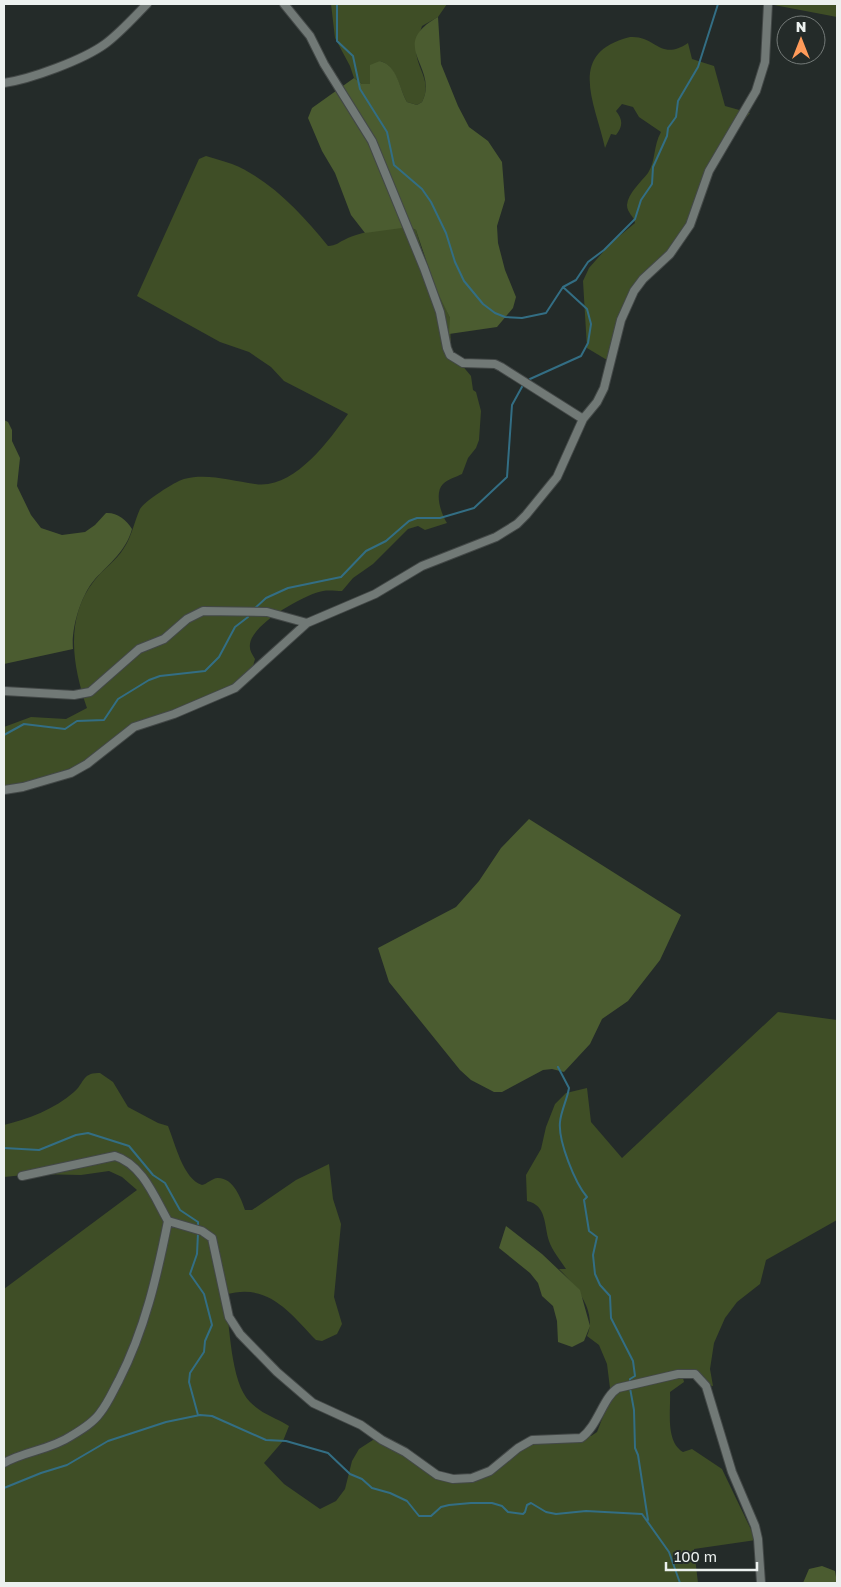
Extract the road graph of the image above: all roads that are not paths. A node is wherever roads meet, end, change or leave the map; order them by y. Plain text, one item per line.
1 (147, 4) edge
2 (284, 4) edge
3 (768, 4) edge
4 (4, 83) edge
5 (583, 418) junction
6 (306, 623) junction
7 (4, 692) edge
8 (4, 790) edge
9 (22, 1176) dead end
10 (168, 1221) junction
11 (4, 1463) edge
12 (761, 1583) edge

1 - 4 street
2 - 5 street
3 - 5 street
5 - 6 street
6 - 7 street
6 - 8 street
9 - 10 street
10 - 11 street
10 - 12 street

